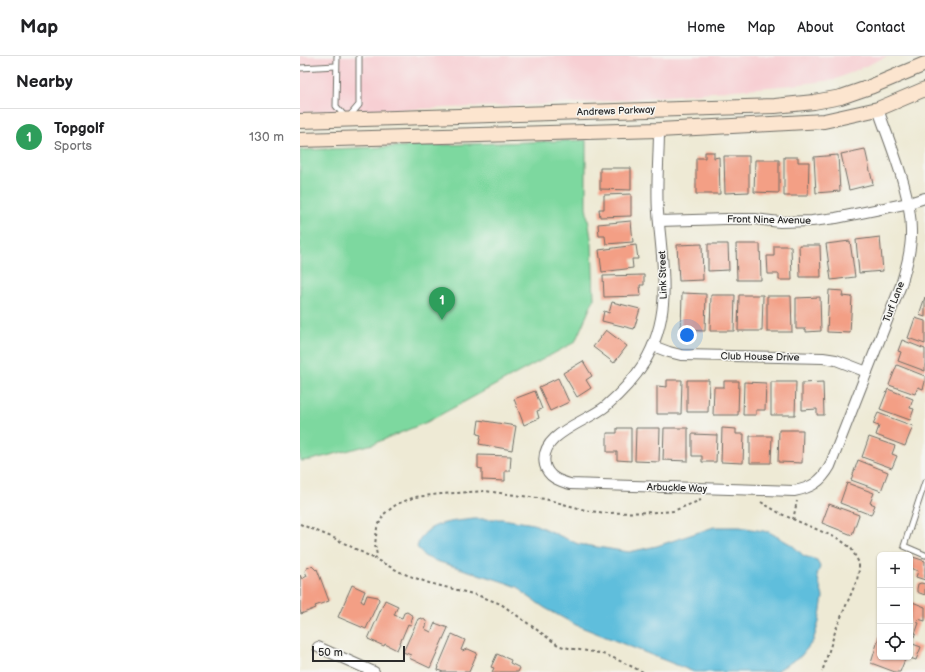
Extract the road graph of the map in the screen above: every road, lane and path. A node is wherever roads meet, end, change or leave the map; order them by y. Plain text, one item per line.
1 (336, 56) edge
2 (359, 56) edge
3 (925, 64) edge
4 (336, 66) junction
5 (300, 68) edge
6 (870, 87) junction
7 (925, 88) edge
8 (878, 109) junction
9 (347, 119) junction
10 (300, 121) edge
11 (659, 130) junction
12 (347, 139) junction
13 (300, 140) edge
14 (925, 198) edge
15 (908, 203) junction
16 (659, 221) junction
17 (653, 346) junction
18 (867, 372) junction
19 (545, 466) joint
20 (925, 482) edge
21 (815, 485) joint
22 (797, 498) dead end
23 (707, 499) dead end
24 (755, 500) dead end
25 (793, 520) junction
26 (300, 524) edge
27 (925, 554) edge
28 (375, 559) junction
29 (318, 647) dead end
30 (374, 672) edge
31 (643, 672) edge
32 (822, 672) edge

1 - 4 lane
2 - 9 lane
3 - 6 street, Andrews Parkway
4 - 5 lane
4 - 9 lane
6 - 8 street
6 - 9 street, Andrews Parkway
7 - 8 street, Andrews Parkway
8 - 11 street, Andrews Parkway
8 - 15 street, Turf Lane
9 - 10 street, Andrews Parkway
9 - 12 street
11 - 12 street, Andrews Parkway
11 - 16 street, Link Street
12 - 13 street, Andrews Parkway
14 - 15 street, Front Nine Avenue
15 - 16 street, Front Nine Avenue
15 - 18 street, Turf Lane
16 - 17 street, Link Street
17 - 18 street, Club House Drive
17 - 19 street, Link Street
18 - 21 street, Turf Lane
19 - 21 street, Arbuckle Way
20 - 27 lane
22 - 25 path
23 - 28 path
24 - 25 path
25 - 32 path
26 - 28 path
28 - 31 path
29 - 30 street

